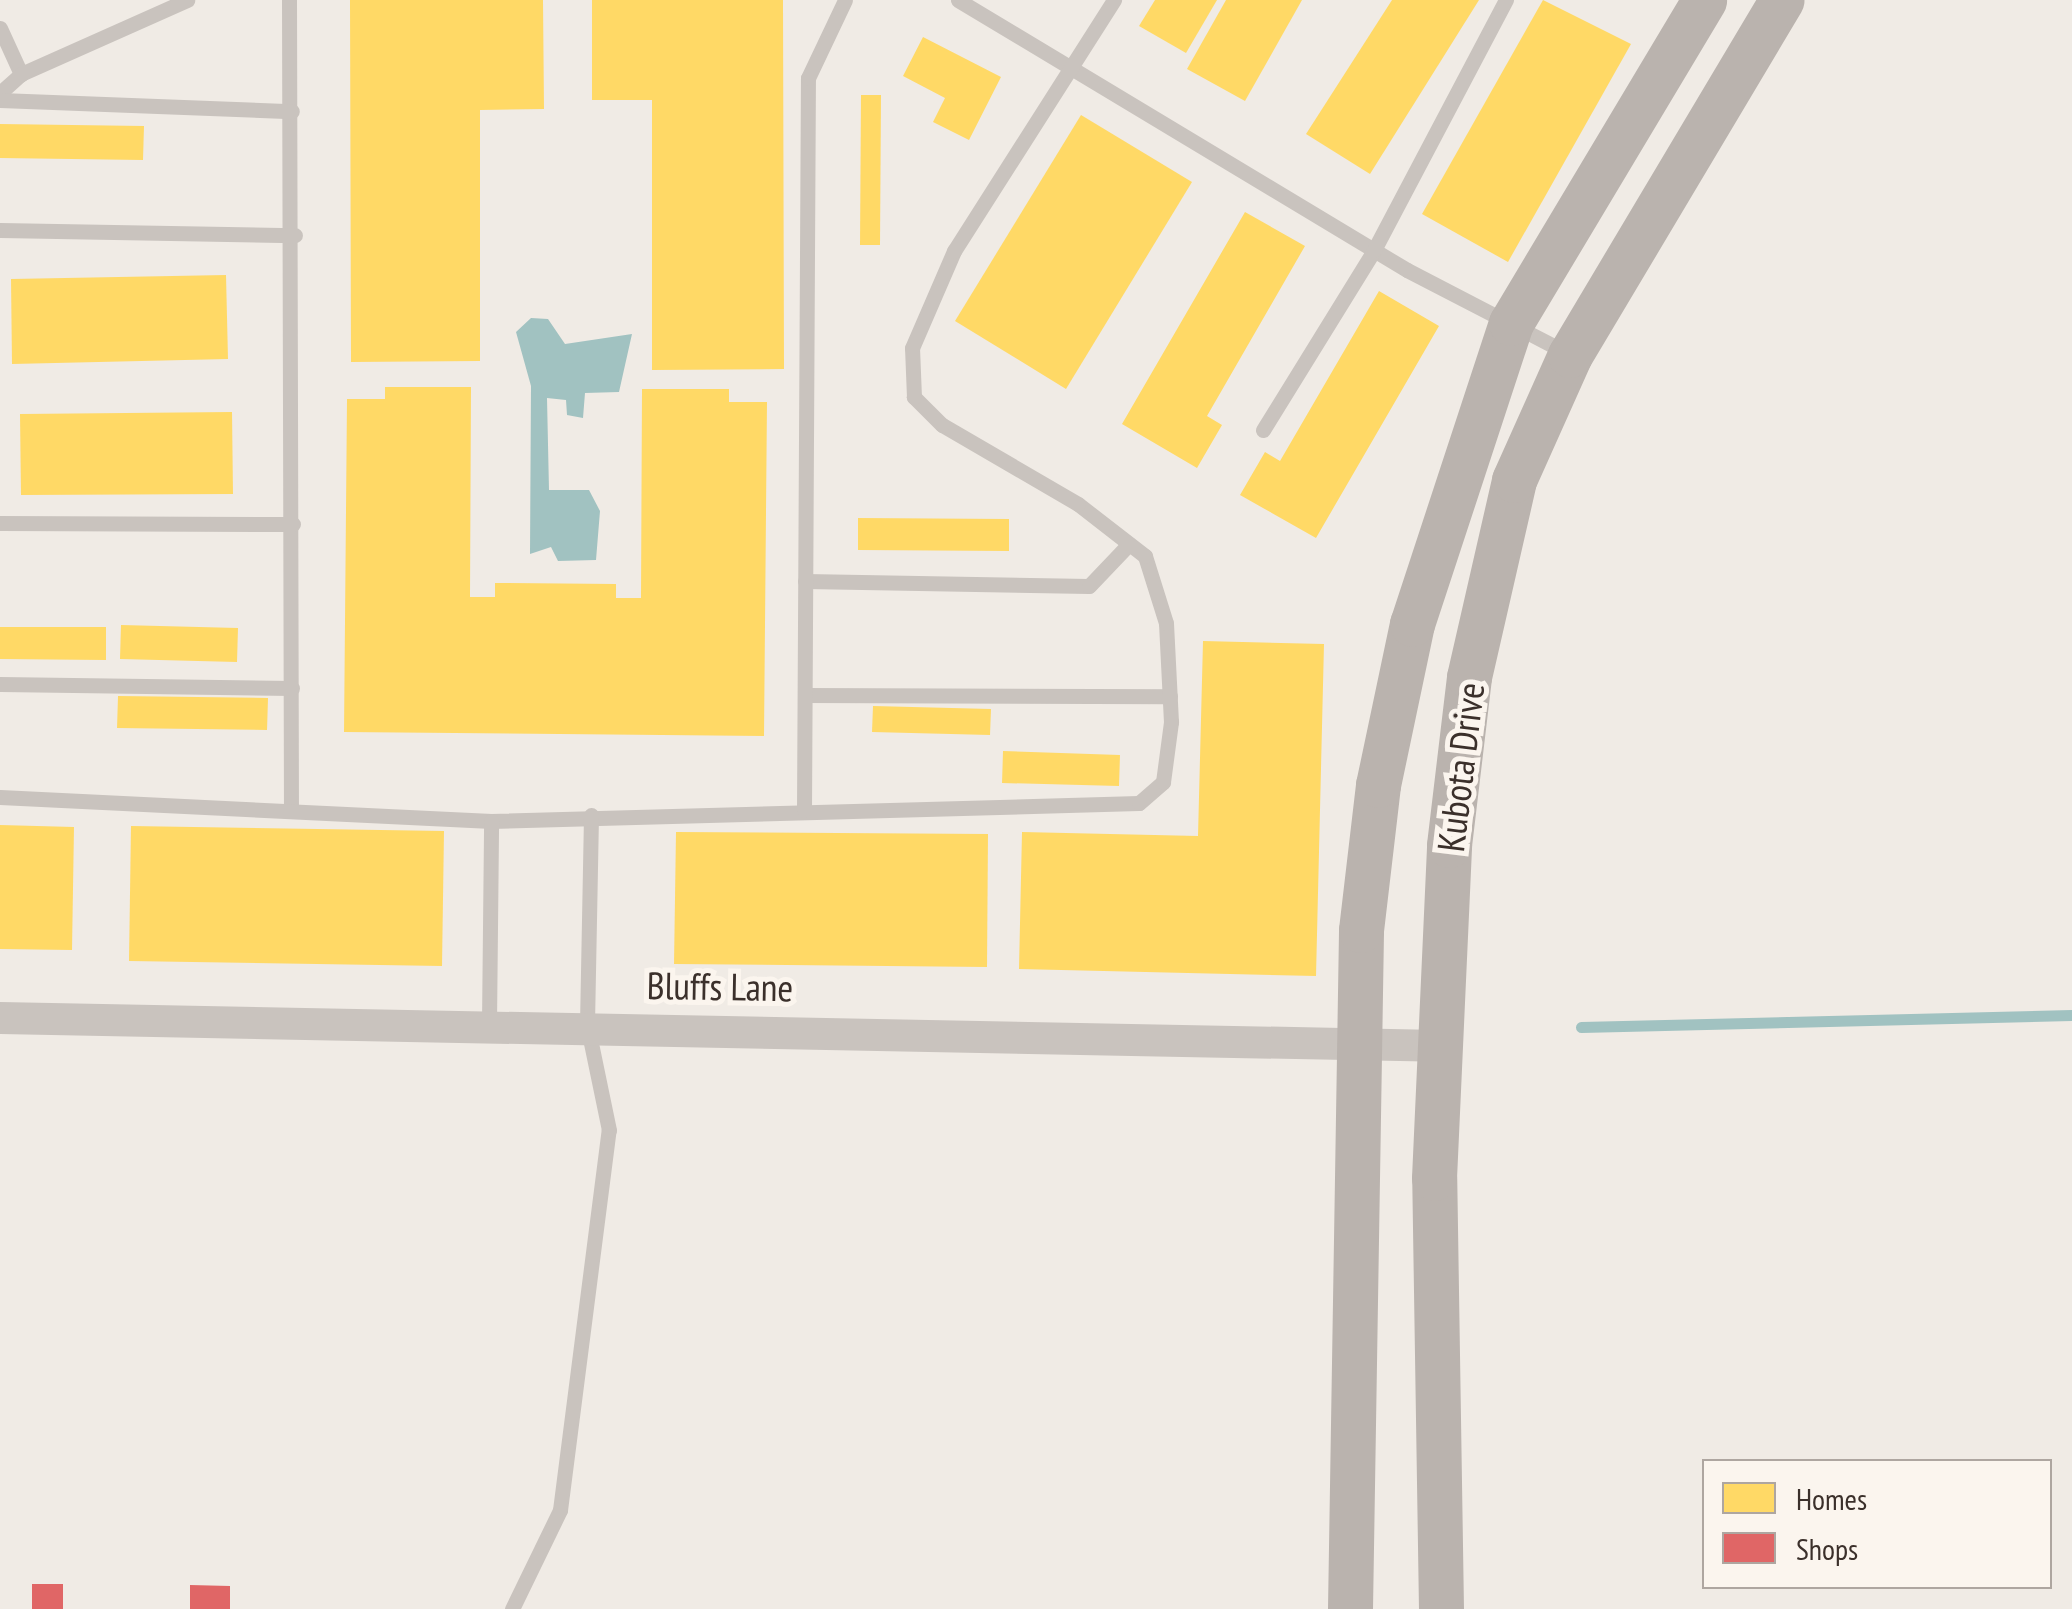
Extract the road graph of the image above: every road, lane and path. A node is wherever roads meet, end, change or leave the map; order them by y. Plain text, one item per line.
1 (186, 0) edge
2 (289, 0) edge
3 (845, 0) edge
4 (958, 0) edge
5 (1114, 0) edge
6 (1506, 0) edge
7 (1704, 0) edge
8 (1782, 0) edge
9 (0, 28) edge
10 (1070, 73) junction
11 (21, 74) junction
12 (0, 96) edge
13 (292, 111) junction
14 (0, 230) edge
15 (295, 235) junction
16 (1374, 250) junction
17 (1511, 323) junction
18 (1570, 355) junction
19 (1264, 430) dead end
20 (0, 523) edge
21 (293, 524) junction
22 (1129, 544) junction
23 (805, 581) junction
24 (0, 684) edge
25 (292, 688) junction
26 (804, 695) junction
27 (1170, 696) junction
28 (0, 797) edge
29 (804, 810) junction
30 (290, 811) junction
31 (591, 815) junction
32 (491, 822) junction
33 (0, 1018) edge
34 (489, 1023) junction
35 (587, 1024) junction
36 (1354, 1044) junction
37 (1439, 1046) junction
38 (512, 1609) edge
39 (1350, 1609) edge
40 (1441, 1609) edge

1 - 11 lane
2 - 13 lane
3 - 23 lane
4 - 10 lane
5 - 10 lane
6 - 16 lane
7 - 17 street, Kubota Drive
8 - 18 street, Kubota Drive
9 - 11 lane
10 - 16 lane
10 - 22 lane
11 - 12 lane
12 - 13 lane
13 - 15 lane
14 - 15 lane
15 - 21 lane
16 - 17 lane
16 - 19 lane
17 - 18 lane
17 - 36 street, Kubota Drive
18 - 37 street, Kubota Drive
20 - 21 lane
21 - 25 lane
22 - 23 lane
22 - 27 lane
23 - 26 lane
24 - 25 lane
25 - 30 lane
26 - 27 lane
26 - 29 lane
27 - 29 lane
28 - 30 lane
29 - 31 lane
30 - 32 lane
31 - 32 lane
31 - 35 lane
32 - 34 lane
33 - 34 street, Bluffs Lane
34 - 35 street, Bluffs Lane
35 - 36 street, Bluffs Lane
35 - 38 lane
36 - 37 street, Bluffs Lane
36 - 39 street, Kubota Drive
37 - 40 street, Kubota Drive

